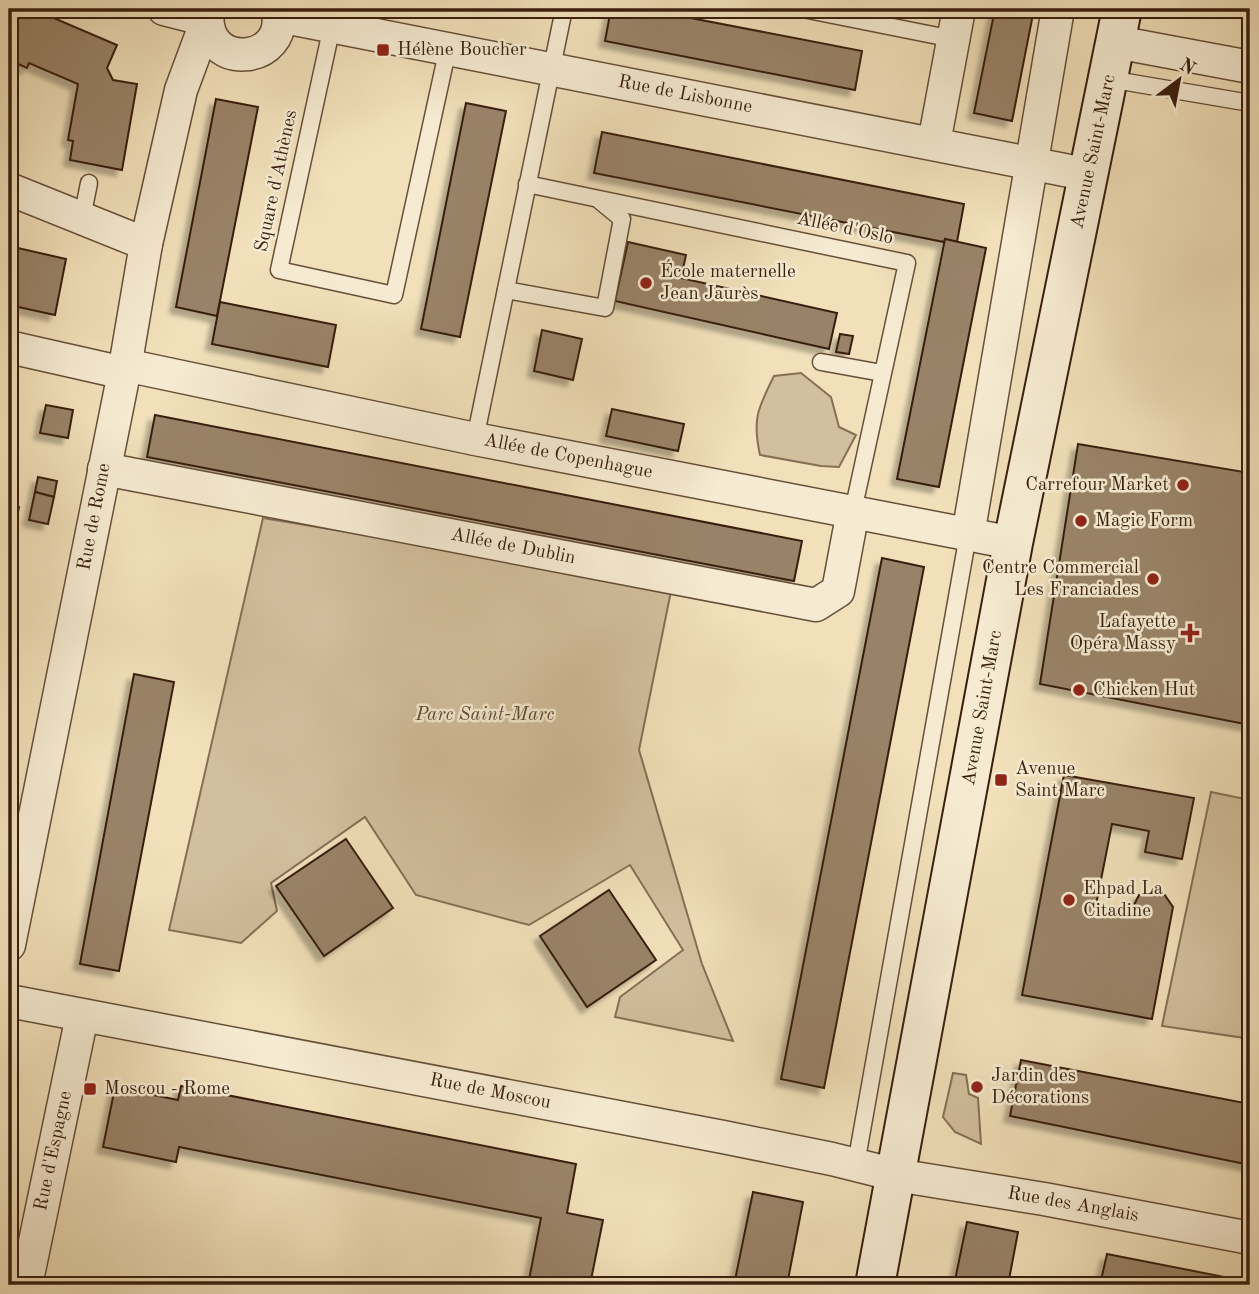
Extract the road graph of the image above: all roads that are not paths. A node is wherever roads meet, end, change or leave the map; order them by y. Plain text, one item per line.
1 (164, 9) edge
2 (564, 9) edge
3 (803, 9) edge
4 (959, 9) edge
5 (1058, 9) edge
6 (279, 11) edge
7 (207, 14) edge
8 (1119, 25) edge
9 (332, 26) junction
10 (953, 39) junction
11 (448, 48) junction
12 (233, 54) junction
13 (1250, 67) edge
14 (551, 68) junction
15 (1109, 79) junction
16 (181, 90) junction
17 (1250, 103) edge
18 (934, 144) junction
19 (1031, 162) junction
20 (1090, 174) junction
21 (89, 183) dead end
22 (527, 184) junction
23 (9, 190) edge
24 (598, 199) junction
25 (82, 218) junction
26 (146, 244) junction
27 (506, 290) junction
28 (9, 347) edge
29 (821, 362) dead end
30 (124, 369) junction
31 (882, 373) junction
32 (475, 439) junction
33 (104, 469) junction
34 (853, 510) junction
35 (968, 535) junction
36 (1013, 543) junction
37 (9, 945) edge
38 (9, 1001) edge
39 (82, 1016) junction
40 (856, 1164) junction
41 (895, 1175) junction
42 (1250, 1238) edge
43 (26, 1285) edge
44 (875, 1285) edge

1 - 7 street
2 - 14 lane
3 - 10 lane
4 - 10 street
5 - 19 street
6 - 9 street, Rue de Lisbonne
6 - 12 street
7 - 12 street
7 - 16 street, Rue de Rome
8 - 13 street
8 - 15 street, Avenue Saint-Marc
9 - 11 street, Rue de Lisbonne
9 - 11 lane, Square d'Athènes
10 - 18 street
11 - 14 street, Rue de Lisbonne
12 - 16 street
14 - 18 street, Rue de Lisbonne
14 - 22 lane
15 - 17 lane
15 - 20 street, Avenue Saint-Marc
16 - 26 street, Rue de Rome
18 - 19 street, Rue de Lisbonne
19 - 20 street, Rue de Lisbonne
19 - 35 street
20 - 36 street, Avenue Saint-Marc
21 - 25 lane
22 - 24 lane, Allée d'Oslo
22 - 27 lane
23 - 25 street
24 - 27 lane
24 - 31 lane, Allée d'Oslo
25 - 26 street
26 - 30 street, Rue de Rome
27 - 32 lane
28 - 30 street, Allée de Copenhague
29 - 31 lane
30 - 32 street, Allée de Copenhague
30 - 33 street, Rue de Rome
31 - 34 lane, Allée d'Oslo
32 - 34 street, Allée de Copenhague
33 - 34 street, Allée de Dublin
33 - 37 street, Rue de Rome
34 - 35 street, Allée de Copenhague
35 - 36 street, Allée de Copenhague
35 - 40 lane
36 - 41 street, Avenue Saint-Marc
38 - 39 street, Rue de Moscou
39 - 40 street, Rue de Moscou
39 - 43 street, Rue d'Espagne
40 - 41 street, Rue de Moscou
41 - 42 street, Rue des Anglais
41 - 44 street, Avenue Saint-Marc

